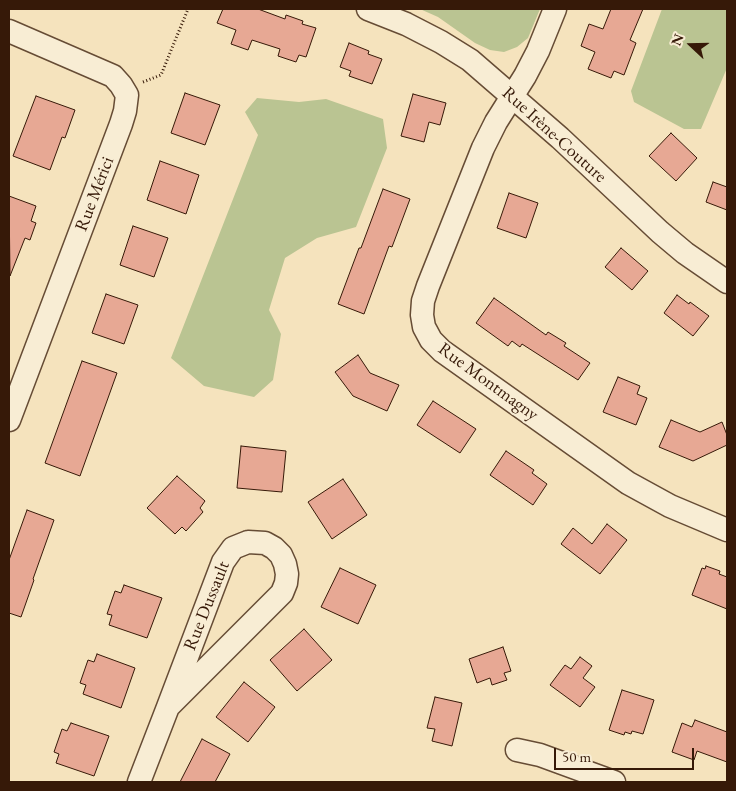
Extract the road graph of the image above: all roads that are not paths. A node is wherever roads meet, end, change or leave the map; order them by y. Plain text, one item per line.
1 (368, 9) edge
2 (555, 9) edge
3 (9, 31) edge
4 (512, 98) junction
5 (727, 282) edge
6 (9, 420) edge
7 (727, 530) edge
8 (168, 707) junction
9 (517, 750) dead end
10 (139, 782) edge
11 (614, 782) edge

1 - 4 street, Rue Irène-Couture
2 - 4 street, Rue Montmagny
3 - 6 street, Rue Mérici
4 - 5 street, Rue Irène-Couture
4 - 7 street, Rue Montmagny
8 - 8 street, Rue Dussault
8 - 10 street, Rue Dussault
9 - 11 street

